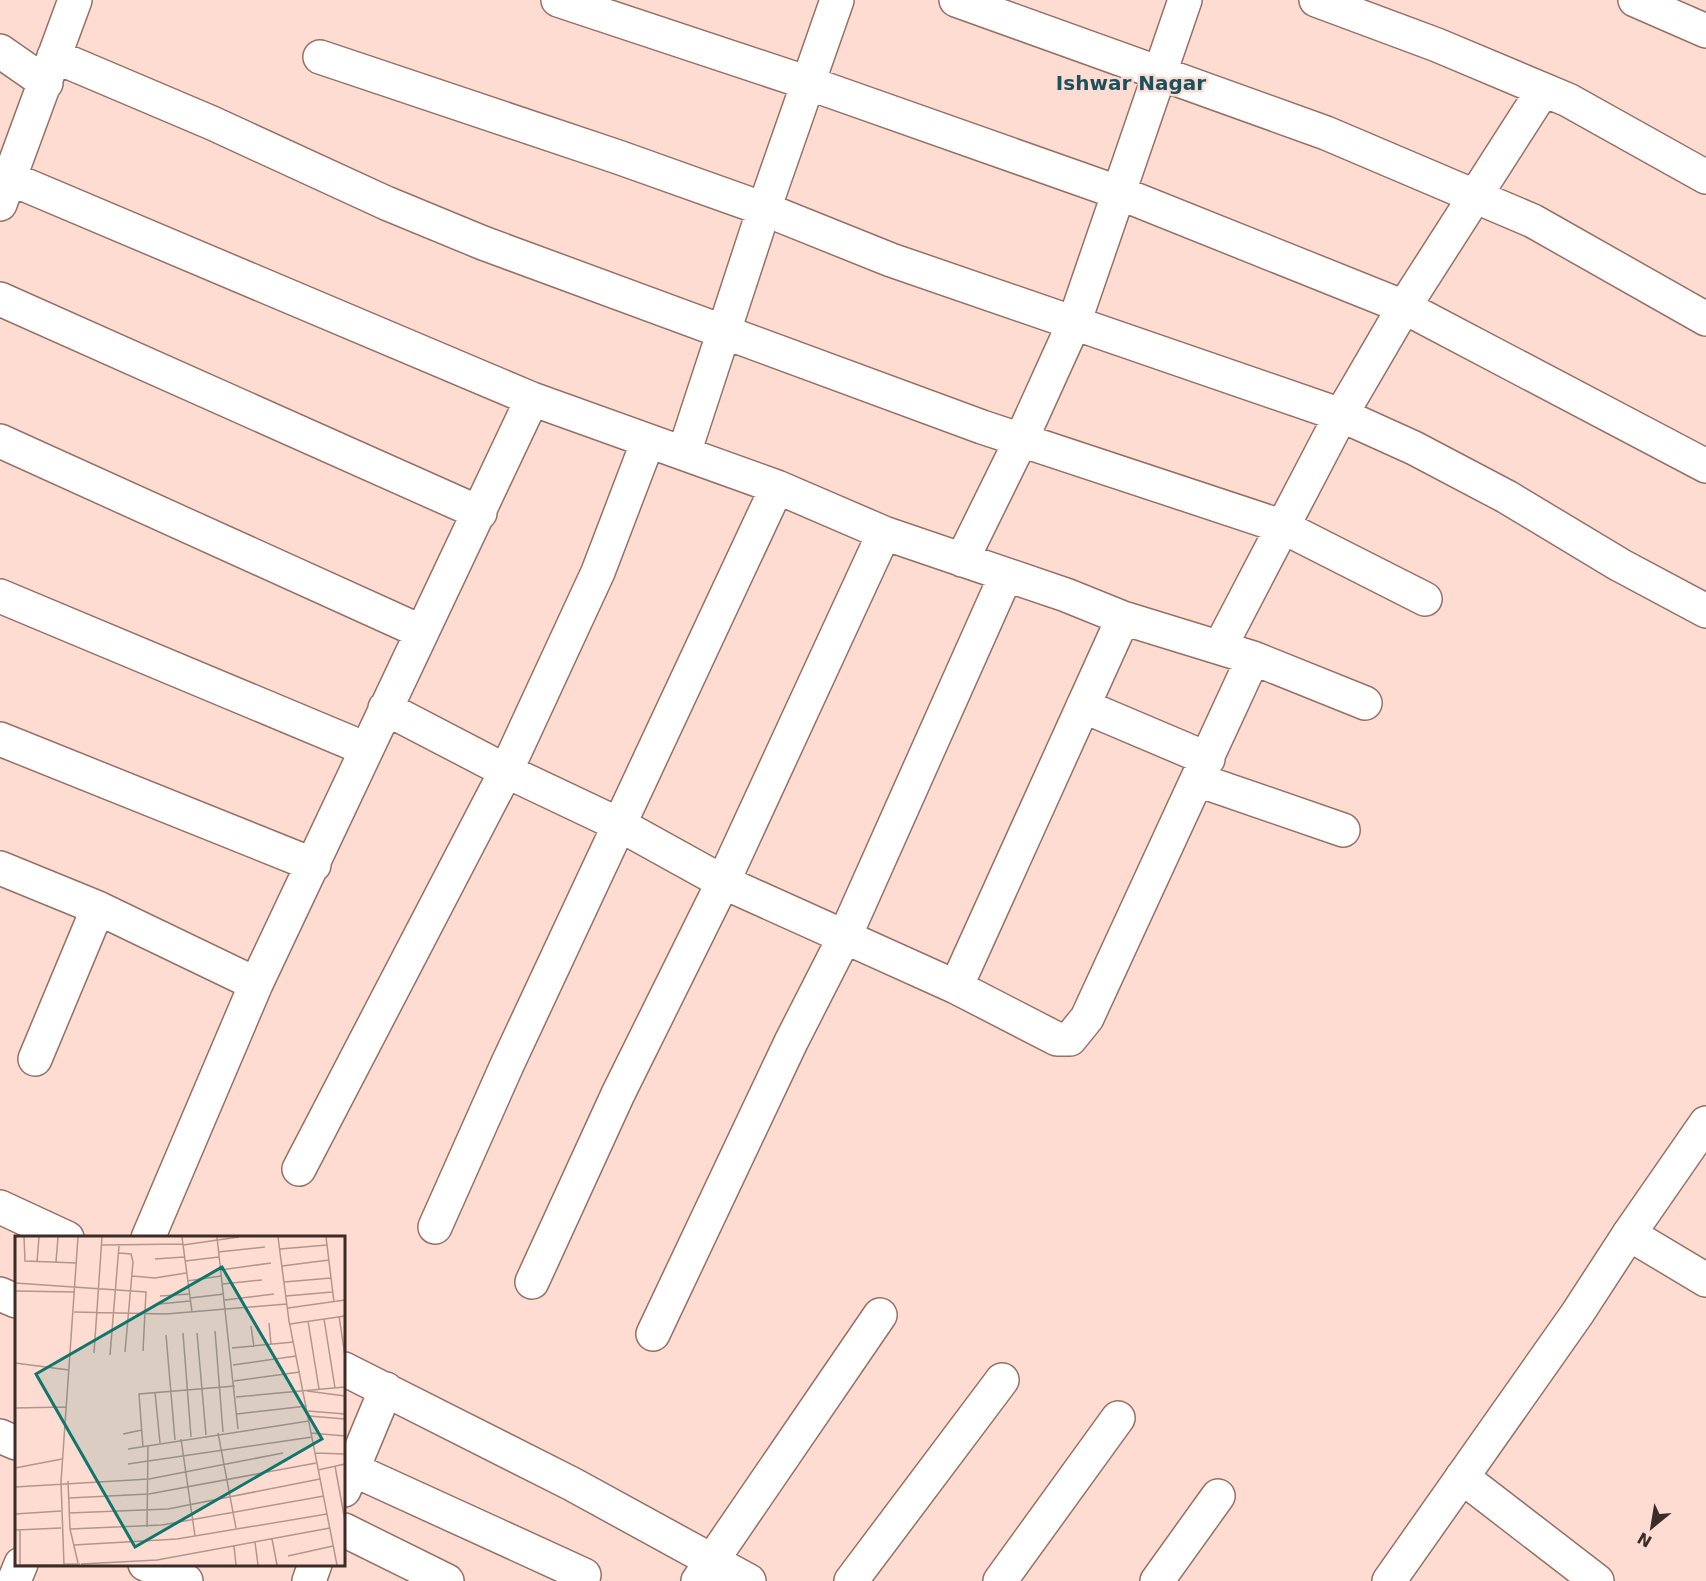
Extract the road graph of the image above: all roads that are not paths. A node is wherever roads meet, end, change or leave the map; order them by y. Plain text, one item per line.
1 (75, 0) edge
2 (558, 0) edge
3 (837, 0) edge
4 (956, 0) edge
5 (1185, 0) edge
6 (1316, 0) edge
7 (1635, 0) edge
8 (1706, 31) edge
9 (0, 51) edge
10 (320, 57) dead end
11 (50, 69) junction
12 (1158, 74) junction
13 (808, 83) junction
14 (1543, 90) junction
15 (1706, 177) edge
16 (5, 191) edge
17 (1117, 192) junction
18 (1476, 197) junction
19 (764, 209) junction
20 (0, 299) edge
21 (1404, 307) junction
22 (1706, 319) edge
23 (1074, 323) junction
24 (725, 331) junction
25 (532, 399) junction
26 (1341, 415) junction
27 (1021, 440) junction
28 (0, 441) edge
29 (648, 441) junction
30 (684, 453) junction
31 (1706, 466) edge
32 (777, 488) junction
33 (480, 513) junction
34 (1281, 526) junction
35 (884, 533) junction
36 (962, 560) junction
37 (1006, 575) junction
38 (0, 596) edge
39 (1425, 599) dead end
40 (1706, 611) edge
41 (1123, 618) junction
42 (422, 632) junction
43 (1220, 647) junction
44 (1253, 658) junction
45 (1365, 703) dead end
46 (1083, 706) junction
47 (385, 708) junction
48 (0, 739) edge
49 (366, 749) junction
50 (1203, 769) junction
51 (506, 771) junction
52 (620, 825) junction
53 (1343, 830) dead end
54 (314, 865) junction
55 (0, 868) edge
56 (723, 882) junction
57 (98, 908) junction
58 (845, 936) junction
59 (256, 984) junction
60 (956, 987) junction
61 (35, 1059) dead end
62 (1706, 1123) edge
63 (299, 1169) dead end
64 (0, 1207) edge
65 (435, 1227) dead end
66 (1629, 1234) junction
67 (63, 1236) edge
68 (149, 1236) edge
69 (1706, 1280) edge
70 (532, 1282) dead end
71 (0, 1294) edge
72 (15, 1301) edge
73 (880, 1316) dead end
74 (653, 1335) dead end
75 (345, 1369) edge
76 (1002, 1380) dead end
77 (386, 1389) junction
78 (1118, 1418) dead end
79 (0, 1436) edge
80 (15, 1443) edge
81 (1462, 1477) junction
82 (349, 1480) edge
83 (1218, 1496) dead end
84 (345, 1530) edge
85 (150, 1566) edge
86 (314, 1566) edge
87 (705, 1571) edge
88 (584, 1575) dead end
89 (186, 1581) edge
90 (309, 1581) edge
91 (447, 1581) edge
92 (749, 1581) edge
93 (851, 1581) edge
94 (1000, 1581) edge
95 (1157, 1581) edge
96 (1389, 1581) edge
97 (1598, 1581) edge

1 - 11 street
2 - 13 street
3 - 13 street
4 - 12 street
5 - 12 street
6 - 14 street
7 - 8 street
9 - 11 street
10 - 19 street
11 - 16 street
11 - 24 street
12 - 17 street
12 - 18 street
13 - 17 street
13 - 19 street
14 - 15 street
14 - 18 street
16 - 25 street
17 - 21 street
17 - 23 street
18 - 21 street
18 - 22 street
19 - 23 street
19 - 24 street
20 - 33 street
21 - 26 street
21 - 31 street
23 - 26 street
23 - 27 street
24 - 27 street
24 - 30 street
25 - 29 street
25 - 33 street
26 - 34 street
26 - 40 street
27 - 34 street
27 - 36 street
28 - 42 street
29 - 30 street
29 - 51 street
30 - 32 street
32 - 35 street
32 - 52 street
33 - 42 street
34 - 39 street
34 - 43 street
35 - 36 street
35 - 56 street
36 - 37 street
37 - 41 street
37 - 58 street
38 - 49 street
41 - 43 street
41 - 46 street
42 - 47 street
43 - 44 street
44 - 45 street
44 - 50 street
46 - 50 street
46 - 60 street
47 - 49 street
47 - 51 street
48 - 54 street
49 - 54 street
50 - 53 street
50 - 60 street
51 - 52 street
51 - 63 street
52 - 56 street
52 - 65 street
54 - 59 street
55 - 57 street
56 - 58 street
56 - 70 street
57 - 59 street
57 - 61 street
58 - 60 street
58 - 74 street
59 - 68 street
62 - 66 street
64 - 67 street
66 - 69 street
66 - 81 street
71 - 72 street
73 - 87 street
75 - 77 street
76 - 93 street
77 - 82 street
77 - 87 street
78 - 94 street
79 - 80 street
81 - 96 street
81 - 97 street
82 - 88 street
83 - 95 street
84 - 91 street
85 - 89 street
86 - 90 street
87 - 92 street

